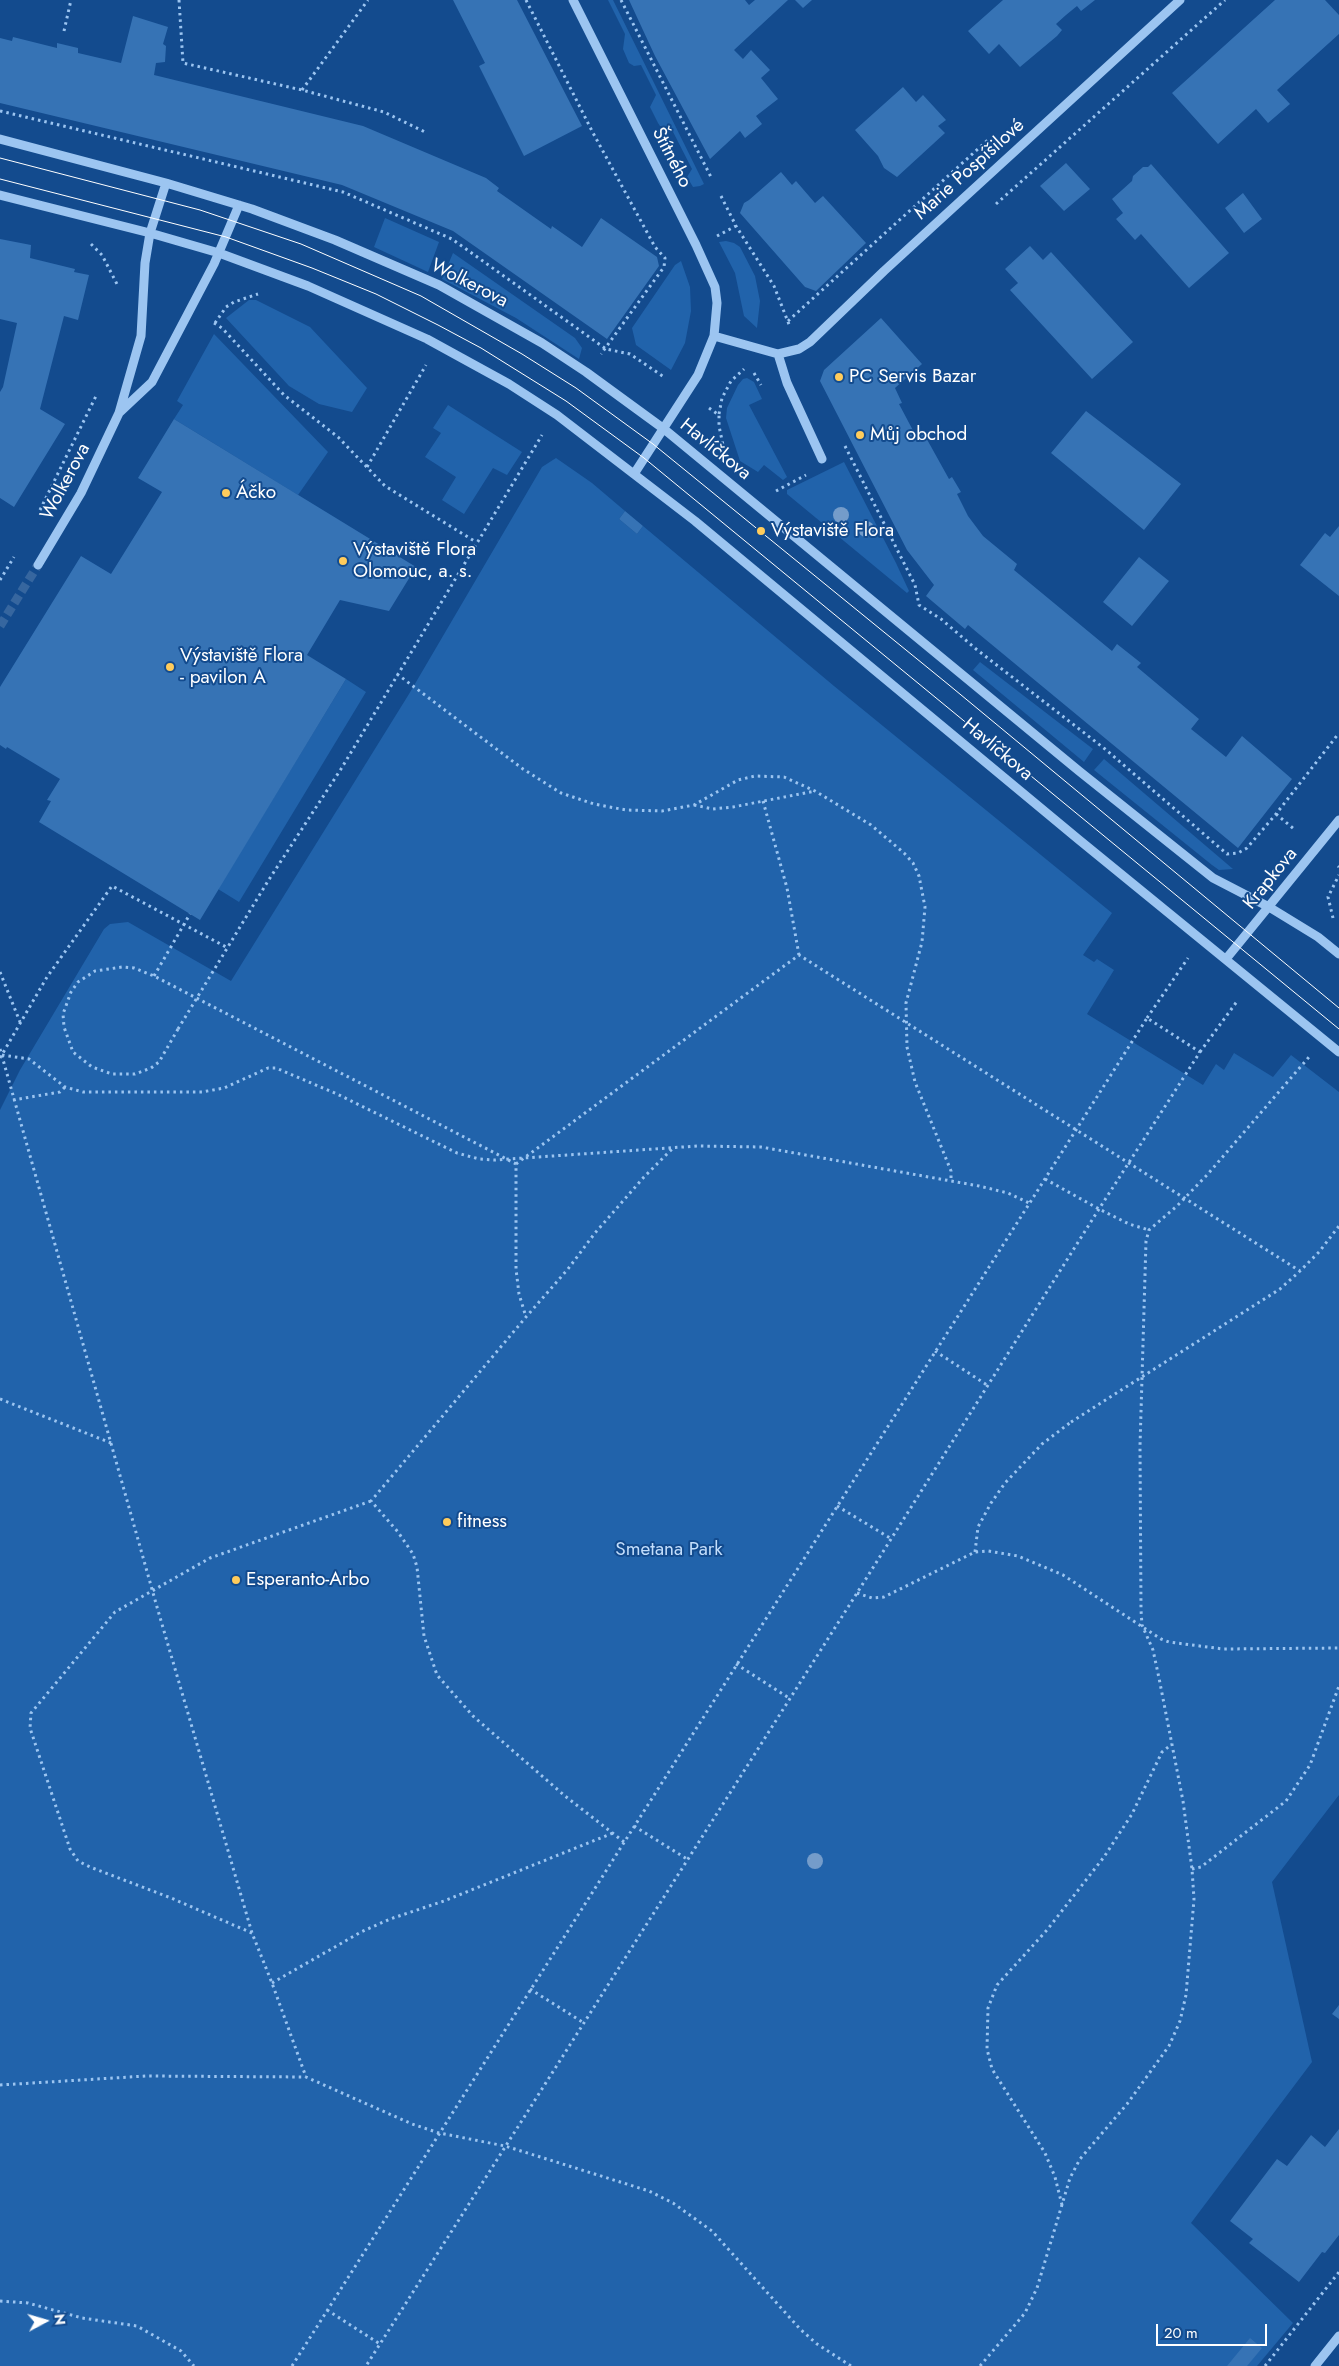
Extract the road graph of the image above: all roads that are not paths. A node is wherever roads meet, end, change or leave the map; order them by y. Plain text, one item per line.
1 (574, 0) edge
2 (1180, 0) edge
3 (0, 139) edge
4 (166, 183) junction
5 (0, 195) edge
6 (239, 205) junction
7 (150, 233) junction
8 (219, 253) junction
9 (714, 336) junction
10 (778, 354) junction
11 (119, 413) junction
12 (664, 429) junction
13 (822, 459) dead end
14 (634, 474) junction
15 (38, 565) tunnel mouth
16 (1339, 820) edge
17 (1269, 907) junction
18 (1339, 954) edge
19 (1226, 959) junction
20 (1339, 1052) edge
21 (1339, 2336) edge
22 (1315, 2366) edge

1 - 9 street, Štítného
2 - 10 street, Marie Pospíšilové
3 - 4 street, Wolkerova
4 - 6 street, Wolkerova
4 - 7 street, Wolkerova
5 - 7 street
6 - 8 street, Wolkerova
6 - 12 street, Wolkerova
7 - 8 street
7 - 11 street, Wolkerova
8 - 11 street, Wolkerova
8 - 14 street
9 - 10 street
9 - 12 street, Štítného
10 - 13 street
11 - 15 street, Wolkerova
12 - 14 street, Štítného
12 - 17 street, Havlíčkova
14 - 19 street, Havlíčkova
16 - 17 street, Krapkova
17 - 18 street, Havlíčkova
17 - 19 street, Krapkova
19 - 20 street, Havlíčkova
21 - 22 street

